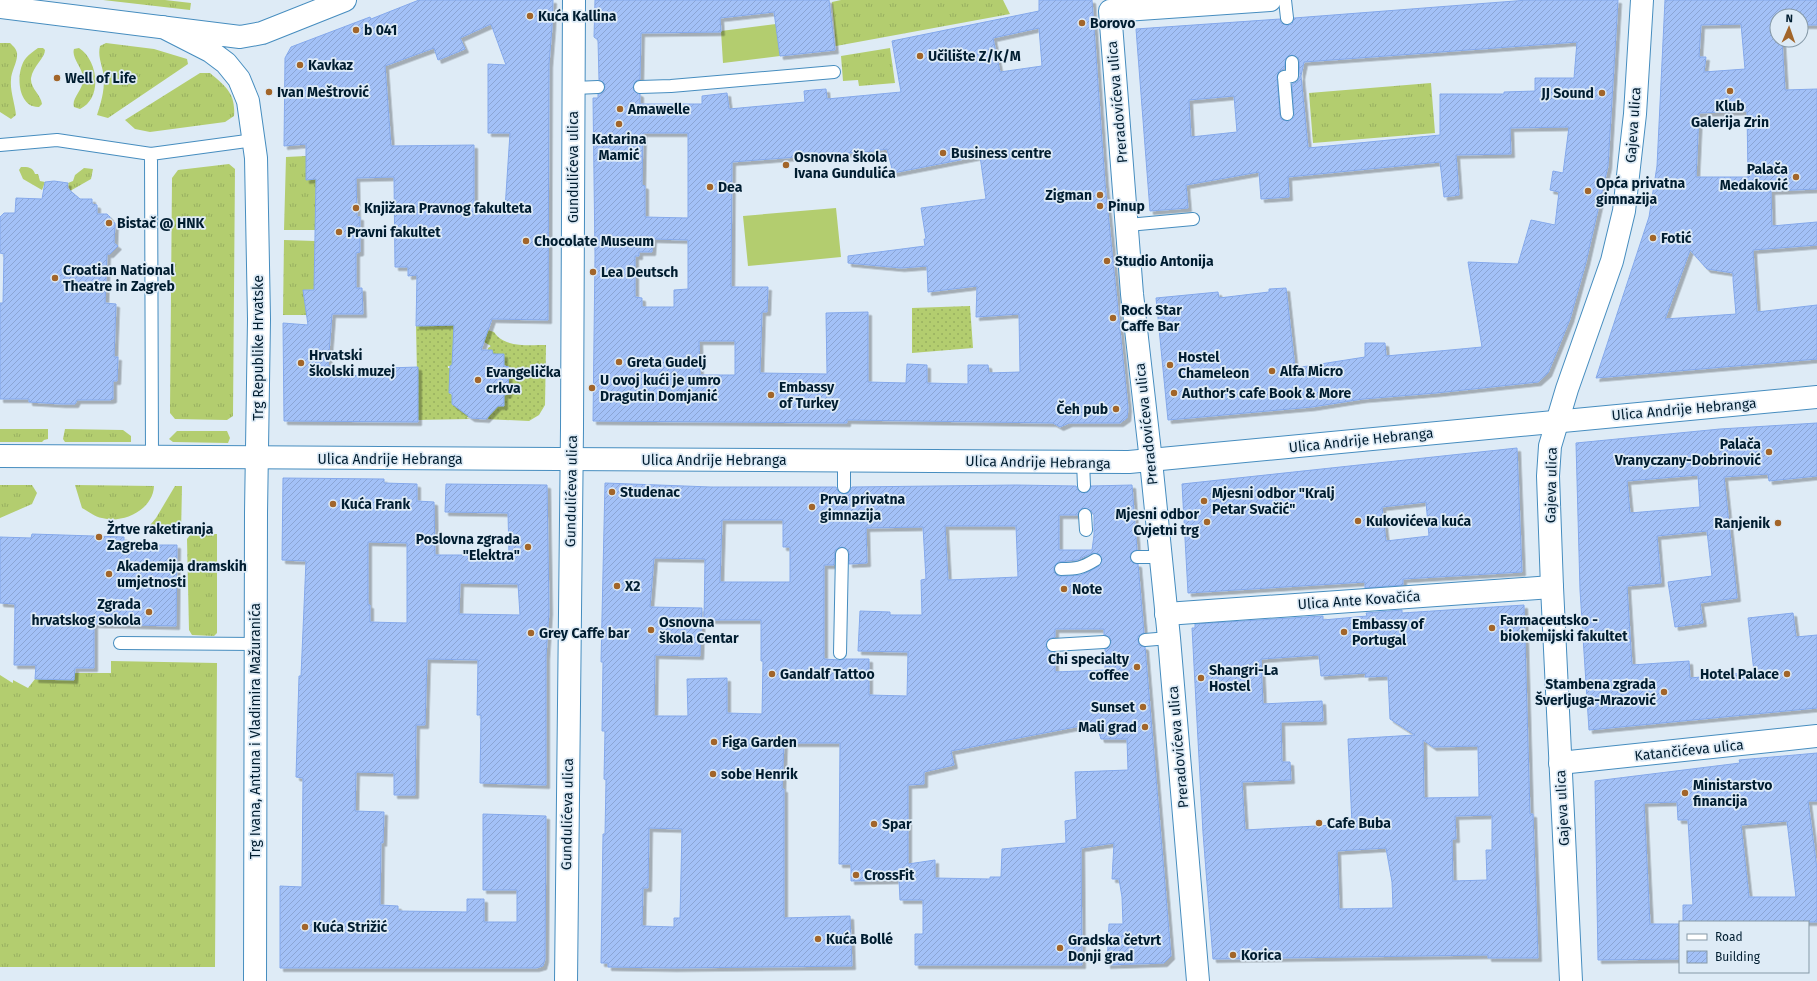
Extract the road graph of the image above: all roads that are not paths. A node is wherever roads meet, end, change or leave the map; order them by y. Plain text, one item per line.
1 (345, 0) edge
2 (574, 0) edge
3 (1270, 0) edge
4 (1285, 0) edge
5 (1642, 0) edge
6 (0, 7) edge
7 (57, 14) junction
8 (1287, 18) dead end
9 (0, 22) edge
10 (163, 27) junction
11 (1292, 62) dead end
12 (834, 72) dead end
13 (598, 87) dead end
14 (640, 87) dead end
15 (574, 88) junction
16 (1287, 114) dead end
17 (254, 140) junction
18 (0, 144) edge
19 (151, 154) junction
20 (1193, 219) dead end
21 (1128, 225) junction
22 (1817, 397) edge
23 (1557, 421) junction
24 (0, 456) edge
25 (152, 457) junction
26 (256, 457) junction
27 (571, 460) junction
28 (844, 460) junction
29 (1150, 461) junction
30 (1083, 462) junction
31 (1084, 486) dead end
32 (844, 487) dead end
33 (1085, 515) dead end
34 (1086, 530) dead end
35 (842, 554) dead end
36 (1137, 557) dead end
37 (1160, 558) junction
38 (1095, 560) dead end
39 (1061, 569) dead end
40 (1552, 587) junction
41 (1166, 614) junction
42 (1168, 638) junction
43 (1144, 640) dead end
44 (1104, 642) dead end
45 (120, 643) dead end
46 (256, 644) junction
47 (1053, 645) dead end
48 (840, 653) dead end
49 (1817, 736) edge
50 (1560, 763) junction
51 (255, 981) edge
52 (566, 981) edge
53 (1198, 981) edge
54 (1571, 981) edge

1 - 10 street, Trg Republike Hrvatske
2 - 15 street, Gundulićeva ulica
3 - 21 street, Preradovićeva ulica
4 - 8 lane
5 - 23 street, Gajeva ulica
6 - 7 street, Trg Republike Hrvatske
7 - 9 street, Trg Republike Hrvatske
7 - 10 street, Trg Republike Hrvatske
10 - 17 street, Trg Republike Hrvatske
11 - 16 lane
12 - 14 lane
13 - 15 lane
15 - 27 street, Gundulićeva ulica
17 - 19 lane
17 - 26 street, Trg Republike Hrvatske
18 - 19 lane
19 - 25 lane
20 - 21 lane
21 - 29 street, Preradovićeva ulica
22 - 23 street, Ulica Andrije Hebranga
23 - 29 street, Ulica Andrije Hebranga
23 - 40 street, Gajeva ulica
24 - 25 street
25 - 26 street
26 - 27 street, Ulica Andrije Hebranga
26 - 46 street, Trg Ivana, Antuna i Vladimira Mažuranića
27 - 28 street, Ulica Andrije Hebranga
27 - 52 street, Gundulićeva ulica
28 - 30 street, Ulica Andrije Hebranga
28 - 32 lane
29 - 30 street, Ulica Andrije Hebranga
29 - 37 street, Preradovićeva ulica
30 - 31 lane
33 - 34 lane
35 - 48 lane
36 - 37 lane
37 - 41 street, Preradovićeva ulica
38 - 39 lane
40 - 41 street, Ulica Ante Kovačića
40 - 50 street, Gajeva ulica
41 - 42 street, Preradovićeva ulica
42 - 43 lane
42 - 53 street, Preradovićeva ulica
44 - 47 lane
45 - 46 lane
46 - 51 street, Trg Ivana, Antuna i Vladimira Mažuranića
49 - 50 street, Katančićeva ulica
50 - 54 street, Gajeva ulica

